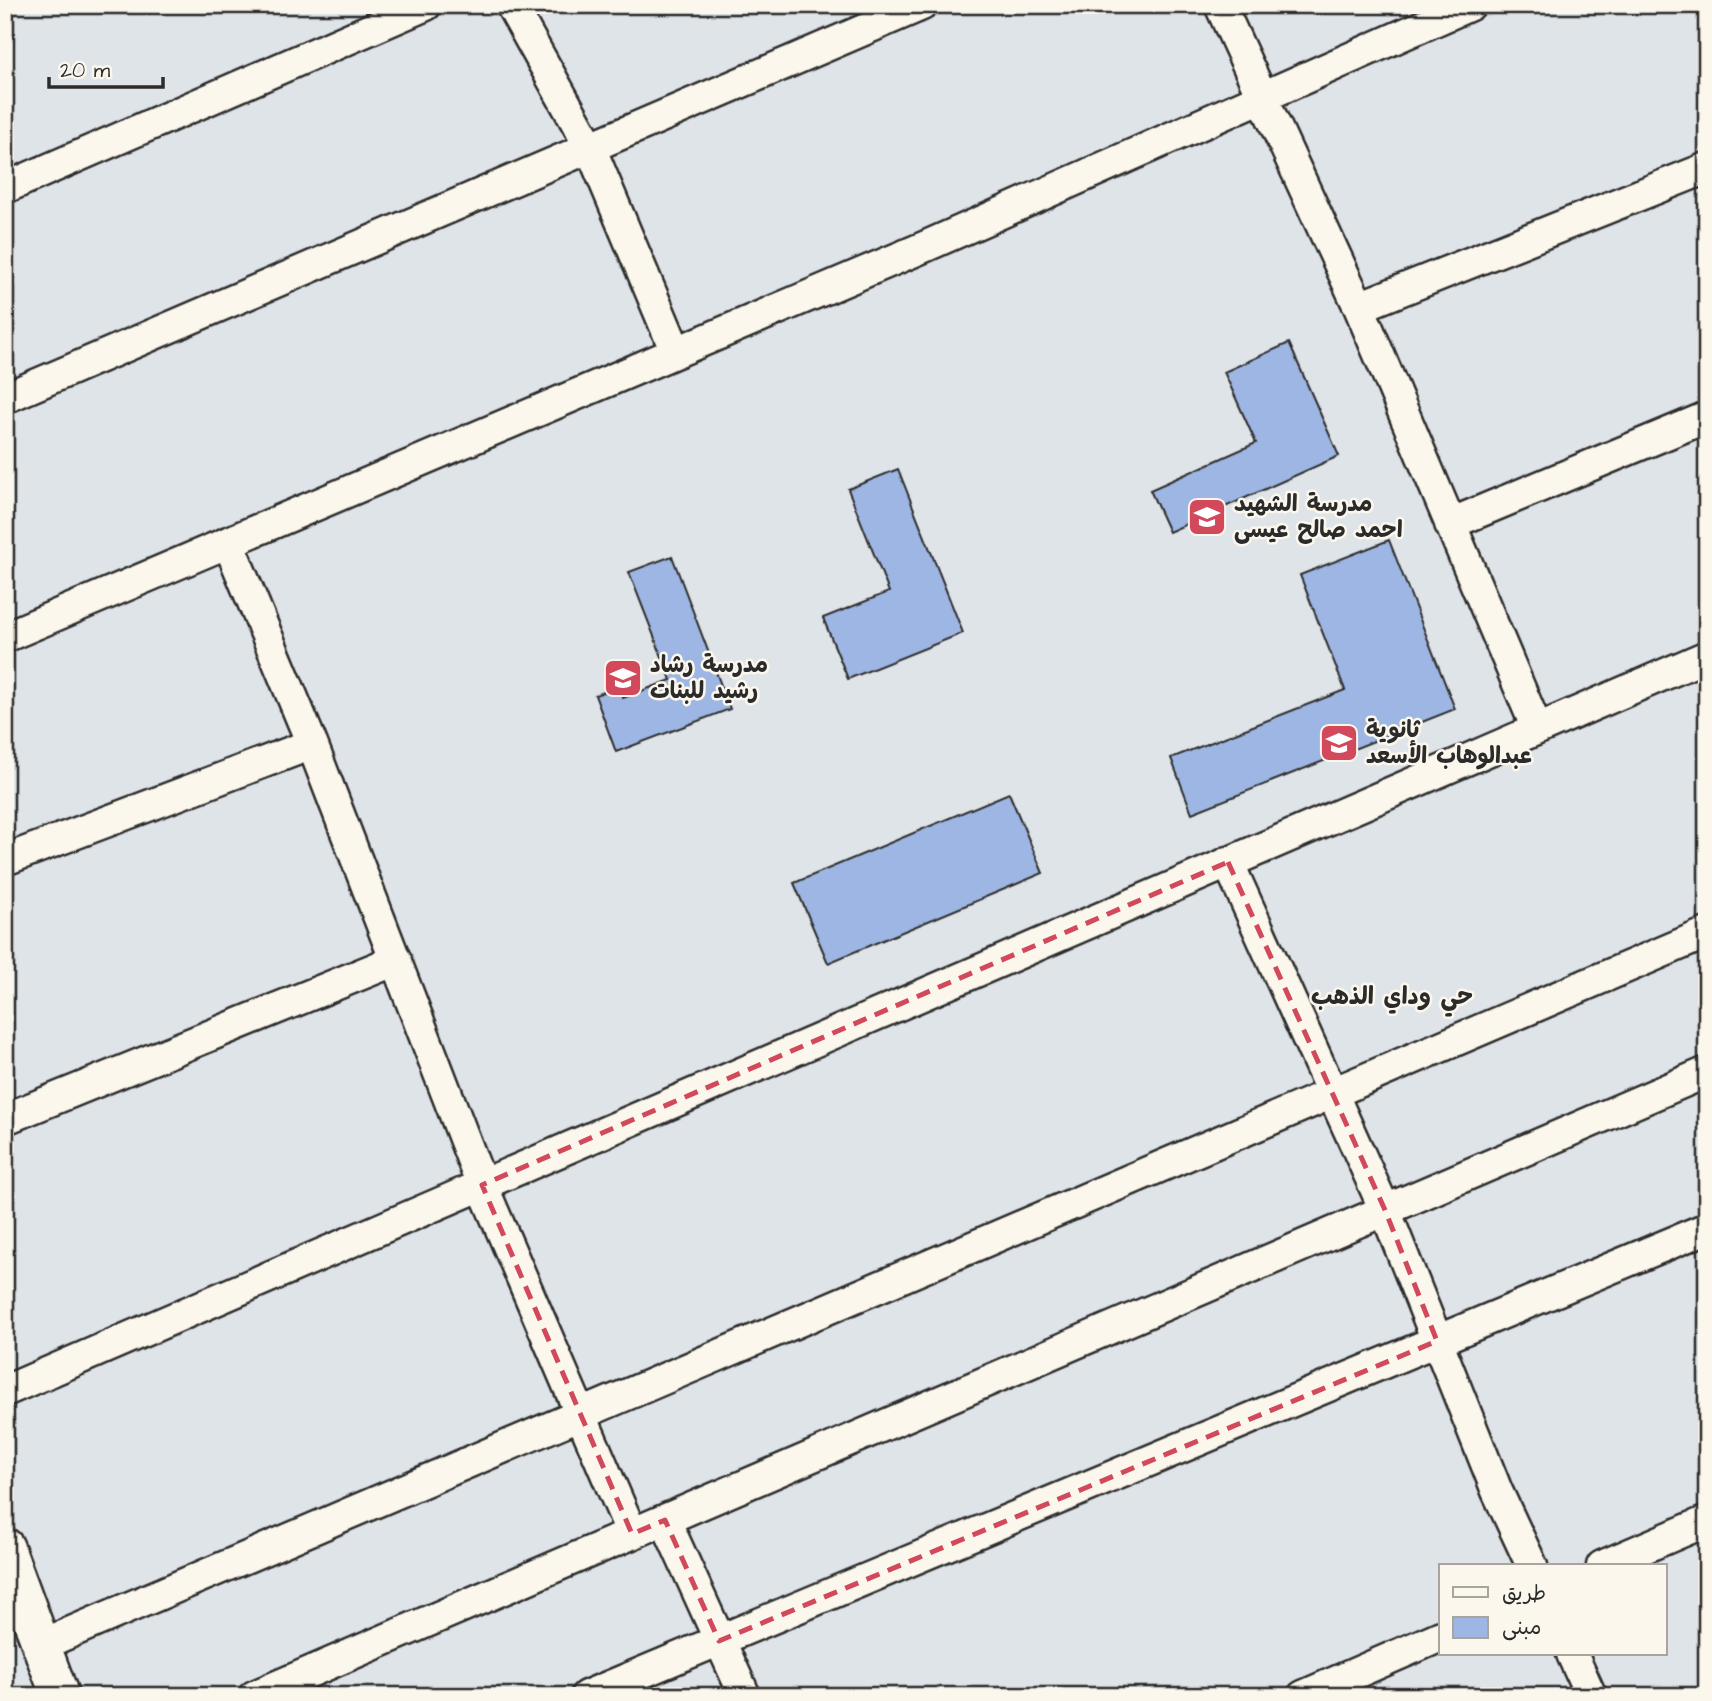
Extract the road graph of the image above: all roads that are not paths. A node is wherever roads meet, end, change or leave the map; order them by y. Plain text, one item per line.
1 (426, 5) edge
2 (511, 5) edge
3 (922, 5) edge
4 (1220, 5) edge
5 (1470, 5) edge
6 (1263, 97) junction
7 (590, 147) junction
8 (1707, 168) edge
9 (5, 188) edge
10 (1359, 307) junction
11 (676, 352) junction
12 (5, 398) edge
13 (1707, 417) edge
14 (1450, 524) junction
15 (228, 542) junction
16 (5, 637) edge
17 (1707, 656) edge
18 (1536, 729) junction
19 (312, 744) junction
20 (5, 860) edge
21 (1228, 862) junction
22 (1707, 933) edge
23 (397, 960) junction
24 (1707, 1072) edge
25 (1332, 1094) junction
26 (5, 1119) edge
27 (481, 1185) junction
28 (1385, 1210) junction
29 (1707, 1228) edge
30 (1437, 1341) junction
31 (5, 1391) edge
32 (582, 1415) junction
33 (665, 1520) junction
34 (1707, 1521) edge
35 (632, 1534) junction
36 (5, 1547) edge
37 (1531, 1564) edge
38 (1607, 1564) edge
39 (1439, 1637) edge
40 (719, 1641) junction
41 (41, 1645) junction
42 (1573, 1656) edge
43 (60, 1696) edge
44 (254, 1696) edge
45 (586, 1696) edge
46 (745, 1696) edge
47 (1303, 1696) edge
48 (1591, 1696) edge

1 - 9 street
2 - 7 street
3 - 7 street
4 - 6 street
5 - 6 street
6 - 10 street
6 - 11 street
7 - 11 street
7 - 12 street
8 - 10 street
10 - 14 street
11 - 15 street
13 - 14 street
14 - 18 street
15 - 16 street
15 - 19 street
17 - 18 street
18 - 21 street
19 - 20 street
19 - 23 street
21 - 25 street
21 - 27 street
22 - 25 street
23 - 26 street
23 - 27 street
24 - 28 street
25 - 28 street
25 - 32 street
27 - 31 street
27 - 32 street
28 - 30 street
28 - 33 street
29 - 30 street
30 - 37 street
30 - 40 street
32 - 35 street
32 - 41 street
33 - 35 street
33 - 40 street
34 - 38 street
35 - 44 street
36 - 41 street
39 - 47 street
40 - 45 street
40 - 46 street
41 - 43 street
42 - 48 street

